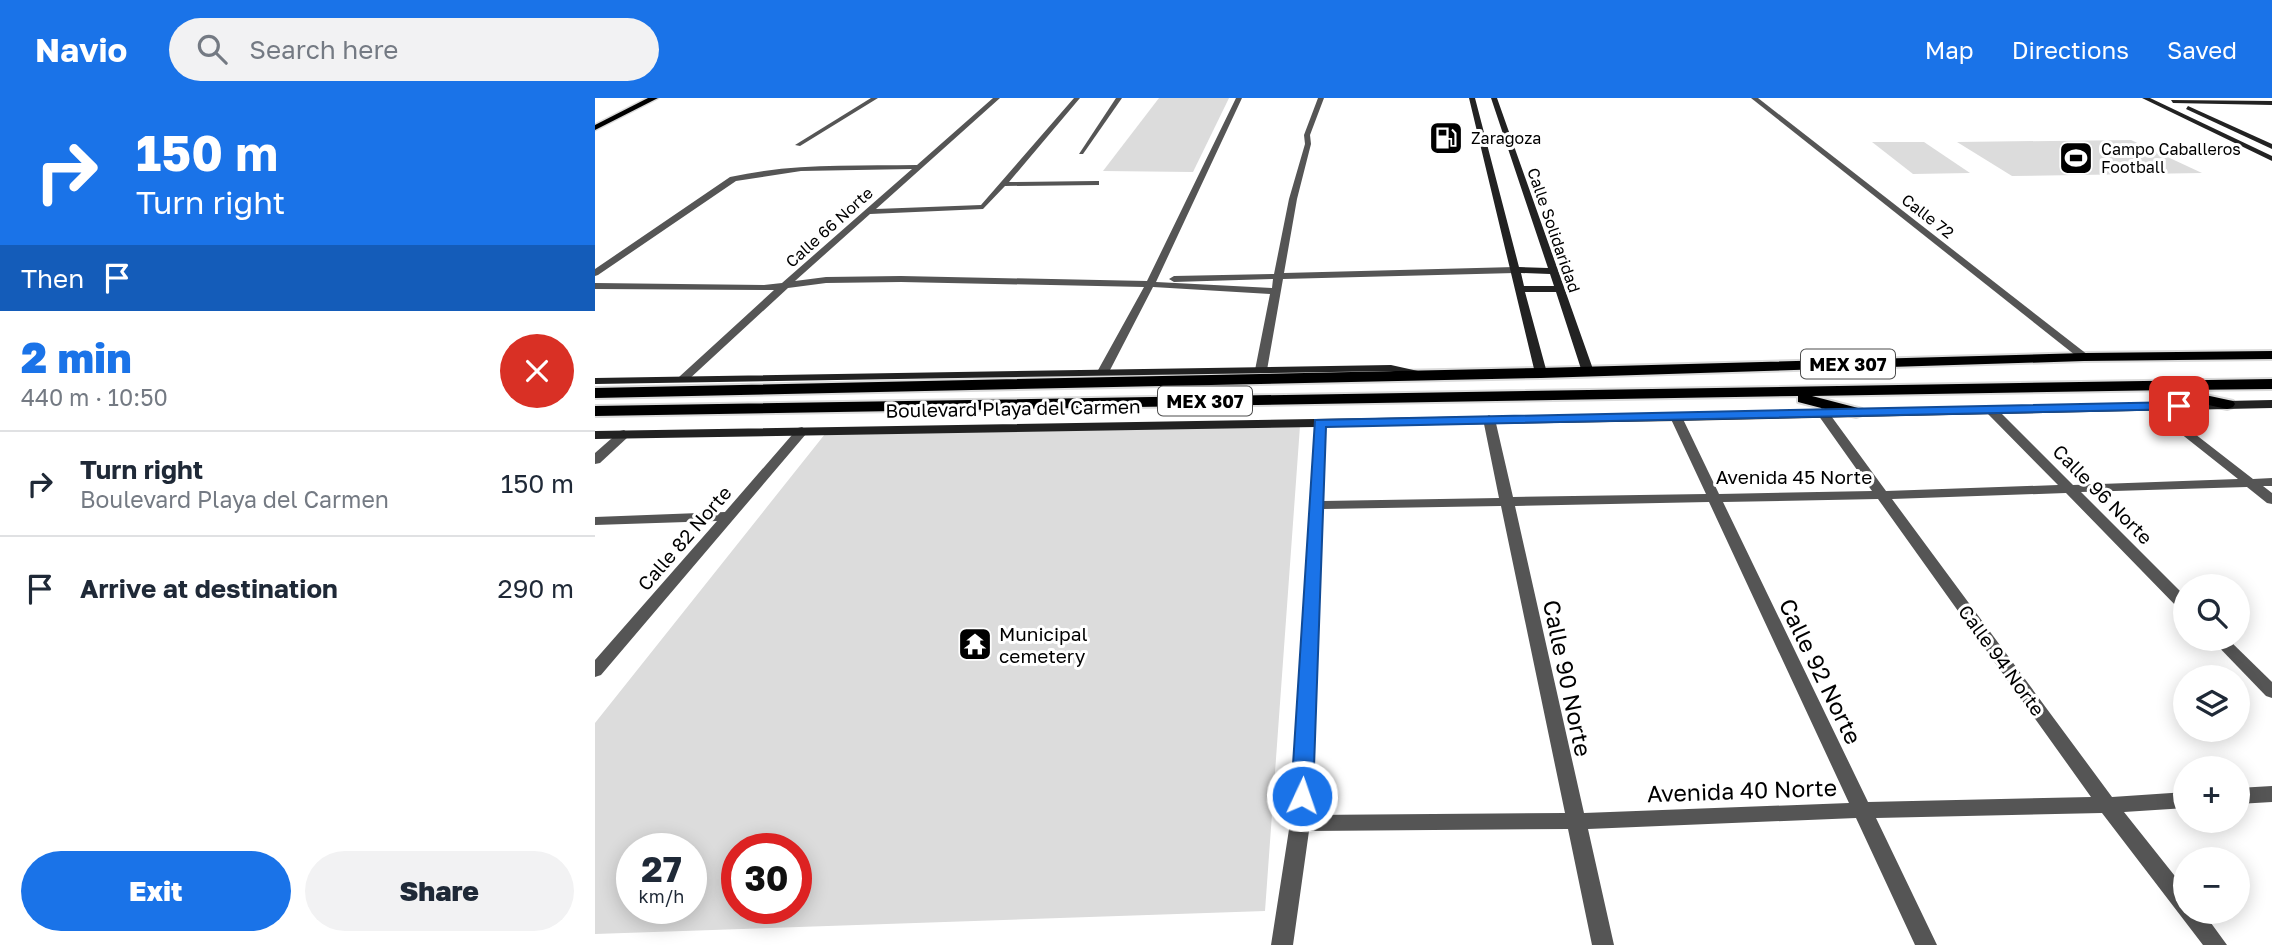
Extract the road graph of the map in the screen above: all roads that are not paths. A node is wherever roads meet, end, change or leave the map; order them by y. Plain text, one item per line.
1 (654, 98) edge
2 (876, 98) edge
3 (997, 98) edge
4 (1077, 98) edge
5 (1119, 98) edge
6 (1239, 98) edge
7 (1321, 98) edge
8 (1472, 98) edge
9 (1494, 98) edge
10 (1754, 98) edge
11 (2145, 98) edge
12 (2170, 100) edge
13 (2272, 103) edge
14 (595, 128) edge
15 (2222, 135) junction
16 (2246, 135) junction
17 (798, 145) dead end
18 (2272, 147) edge
19 (1081, 153) dead end
20 (2272, 159) edge
21 (918, 167) junction
22 (1096, 183) dead end
23 (1006, 184) junction
24 (866, 212) junction
25 (1515, 270) junction
26 (1553, 271) junction
27 (595, 273) edge
28 (1278, 275) junction
29 (1150, 282) junction
30 (785, 285) junction
31 (595, 286) edge
32 (1520, 289) junction
33 (1559, 289) junction
34 (1276, 291) junction
35 (2272, 355) edge
36 (2084, 356) junction
37 (1261, 370) junction
38 (1103, 372) junction
39 (1588, 372) junction
40 (1541, 373) junction
41 (1425, 375) junction
42 (683, 379) junction
43 (595, 381) edge
44 (2272, 384) edge
45 (2145, 387) junction
46 (1779, 392) junction
47 (595, 393) edge
48 (1417, 398) junction
49 (2227, 404) junction
50 (2272, 404) edge
51 (2155, 407) junction
52 (595, 411) edge
53 (1992, 411) junction
54 (1822, 412) junction
55 (1856, 412) junction
56 (1677, 417) junction
57 (1489, 419) junction
58 (595, 422) edge
59 (1319, 423) junction
60 (802, 431) junction
61 (624, 434) junction
62 (595, 435) edge
63 (595, 460) edge
64 (2250, 482) junction
65 (2272, 482) edge
66 (2066, 487) junction
67 (1882, 495) junction
68 (1713, 496) junction
69 (2272, 500) edge
70 (1507, 502) junction
71 (1316, 505) junction
72 (727, 516) junction
73 (595, 521) edge
74 (2173, 593) edge
75 (2231, 651) edge
76 (595, 671) edge
77 (2272, 692) edge
78 (2272, 794) edge
79 (2250, 795) edge
80 (2173, 801) edge
81 (2107, 805) junction
82 (1863, 810) junction
83 (1575, 821) junction
84 (1300, 823) junction
85 (2173, 889) edge
86 (2199, 924) edge
87 (1282, 945) edge
88 (1603, 945) edge
89 (1926, 945) edge
90 (2216, 945) edge

1 - 14 main road
2 - 17 street
3 - 21 street, Calle 66 Norte
4 - 23 street
5 - 19 street
6 - 29 street
7 - 28 street
8 - 25 main road
9 - 26 main road, Calle Solidaridad
10 - 36 street, Calle 72
11 - 15 main road
12 - 13 main road
12 - 16 main road
15 - 16 main road
15 - 20 main road
16 - 18 main road
21 - 24 street, Calle 66 Norte
21 - 27 street
22 - 23 street
23 - 24 street
24 - 30 street, Calle 66 Norte
25 - 26 main road
25 - 28 street
25 - 32 main road
26 - 33 main road, Calle Solidaridad
28 - 29 street
28 - 34 street
29 - 30 street
29 - 34 street
29 - 38 street
30 - 31 street
30 - 42 street, Calle 66 Norte
32 - 33 main road
32 - 40 main road
33 - 39 main road, Calle Solidaridad
34 - 37 street
35 - 36 highway, MEX 307
36 - 39 highway, MEX 307
37 - 38 main road, Boulevard Playa del Carmen
37 - 41 main road, Boulevard Playa del Carmen
38 - 42 main road, Boulevard Playa del Carmen
39 - 40 highway, MEX 307
40 - 41 highway, MEX 307
41 - 47 highway, MEX 307
42 - 43 main road, Boulevard Playa del Carmen
44 - 45 highway, MEX 307
45 - 46 highway, MEX 307
45 - 49 highway
46 - 48 highway, MEX 307
46 - 55 highway
48 - 52 highway, MEX 307
48 - 58 highway
49 - 50 main road, Boulevard Playa del Carmen
49 - 51 main road, Boulevard Playa del Carmen
51 - 53 main road, Boulevard Playa del Carmen
51 - 64 street
53 - 55 main road, Boulevard Playa del Carmen
53 - 66 street, Calle 96 Norte
54 - 55 main road, Boulevard Playa del Carmen
54 - 56 main road, Boulevard Playa del Carmen
54 - 67 street, Calle 94 Norte
56 - 57 main road, Boulevard Playa del Carmen
56 - 68 street, Calle 92 Norte
57 - 59 main road, Boulevard Playa del Carmen
57 - 70 street, Calle 90 Norte
59 - 60 main road, Boulevard Playa del Carmen
59 - 71 street
60 - 61 main road, Boulevard Playa del Carmen
60 - 72 street, Calle 82 Norte
61 - 62 main road, Boulevard Playa del Carmen
61 - 63 street
64 - 65 street, Avenida 45 Norte
64 - 66 street, Avenida 45 Norte
64 - 69 street
66 - 67 street, Avenida 45 Norte
66 - 74 street, Calle 96 Norte
67 - 68 street, Avenida 45 Norte
67 - 81 street, Calle 94 Norte
68 - 70 street, Avenida 45 Norte
68 - 82 street, Calle 92 Norte
70 - 71 street, Avenida 45 Norte
70 - 83 street, Calle 90 Norte
71 - 84 street
72 - 73 street
72 - 76 street, Calle 82 Norte
75 - 77 street
78 - 79 street
80 - 81 street, Avenida 40 Norte
81 - 82 street, Avenida 40 Norte
81 - 85 street, Calle 94 Norte
82 - 83 street, Avenida 40 Norte
82 - 89 street, Calle 92 Norte
83 - 84 street, Avenida 40 Norte
83 - 88 street, Calle 90 Norte
84 - 87 street
86 - 90 street

